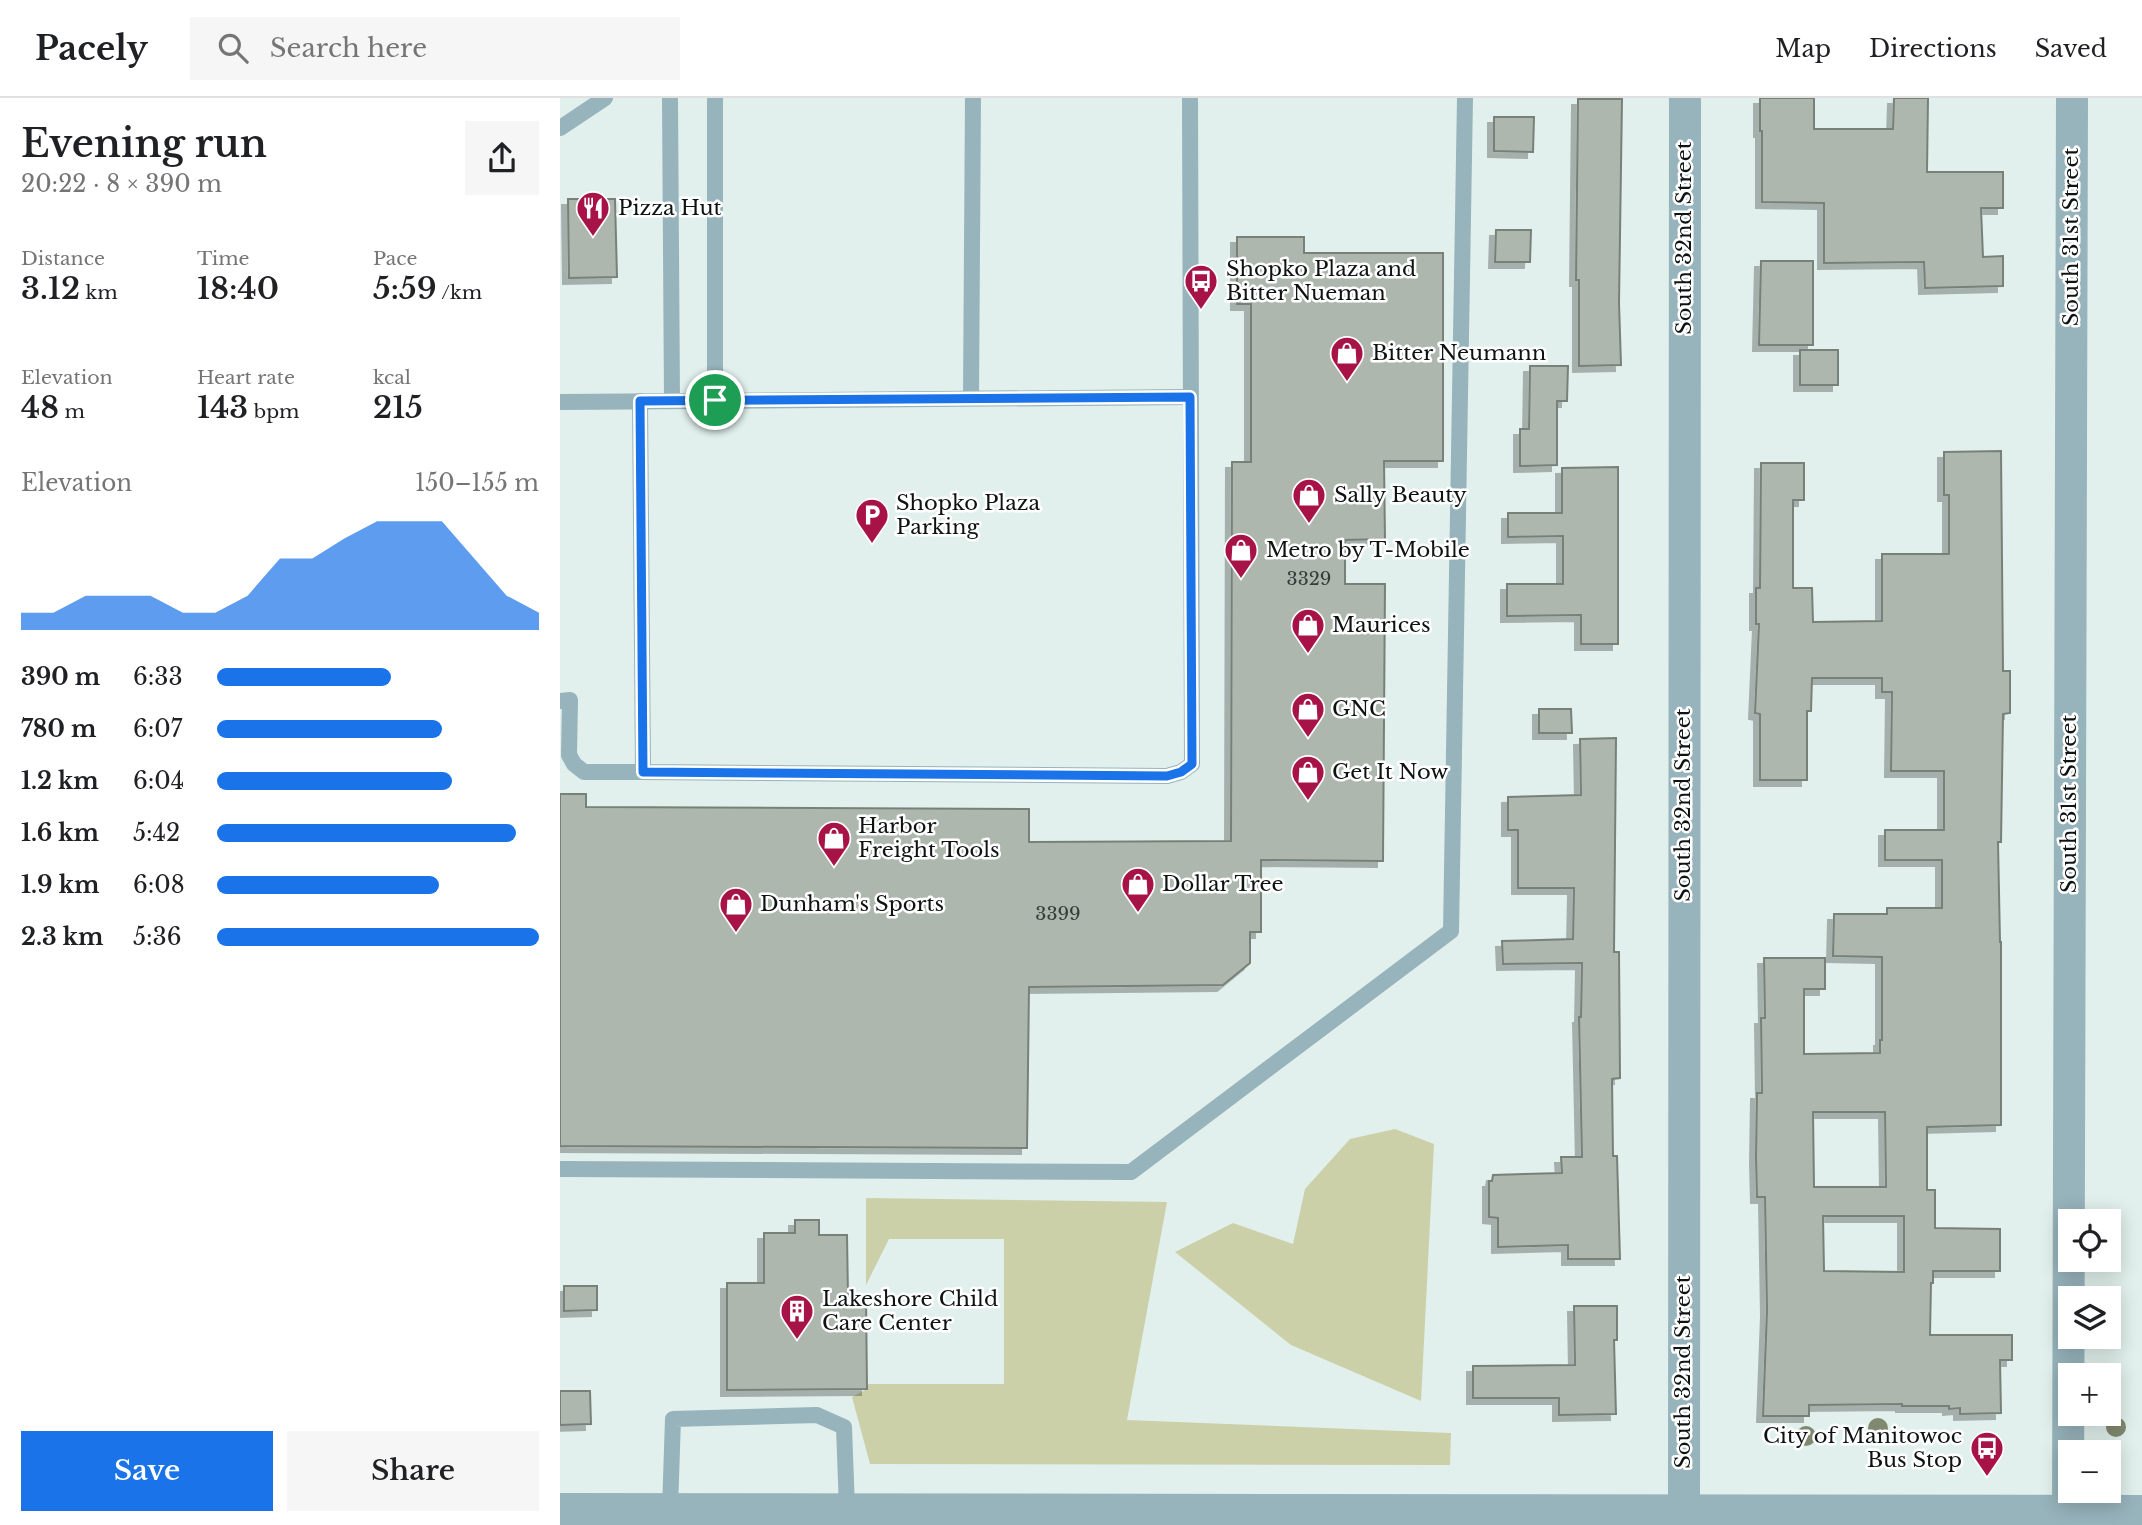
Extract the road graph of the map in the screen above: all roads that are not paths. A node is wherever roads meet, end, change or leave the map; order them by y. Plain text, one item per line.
1 (605, 98) edge
2 (670, 98) edge
3 (715, 98) edge
4 (974, 98) edge
5 (1190, 98) edge
6 (1465, 98) edge
7 (1685, 98) edge
8 (2072, 98) edge
9 (560, 128) edge
10 (971, 397) junction
11 (1190, 397) junction
12 (715, 400) junction
13 (640, 401) junction
14 (672, 401) junction
15 (560, 402) edge
16 (560, 701) edge
17 (643, 772) junction
18 (560, 1169) edge
19 (560, 1508) edge
20 (670, 1509) junction
21 (2068, 1511) junction
22 (2142, 1511) edge
23 (1684, 1512) junction
24 (848, 1517) edge

1 - 9 lane
2 - 14 lane
3 - 12 lane
4 - 10 lane
5 - 11 lane
6 - 18 lane
7 - 23 street, South 32nd Street
8 - 21 street, South 31st Street
10 - 11 lane
10 - 12 lane
11 - 17 lane
12 - 14 lane
13 - 14 lane
13 - 15 lane
13 - 17 lane
16 - 17 lane
19 - 20 street
20 - 24 street
20 - 24 lane
21 - 22 street
21 - 23 street
23 - 24 street

